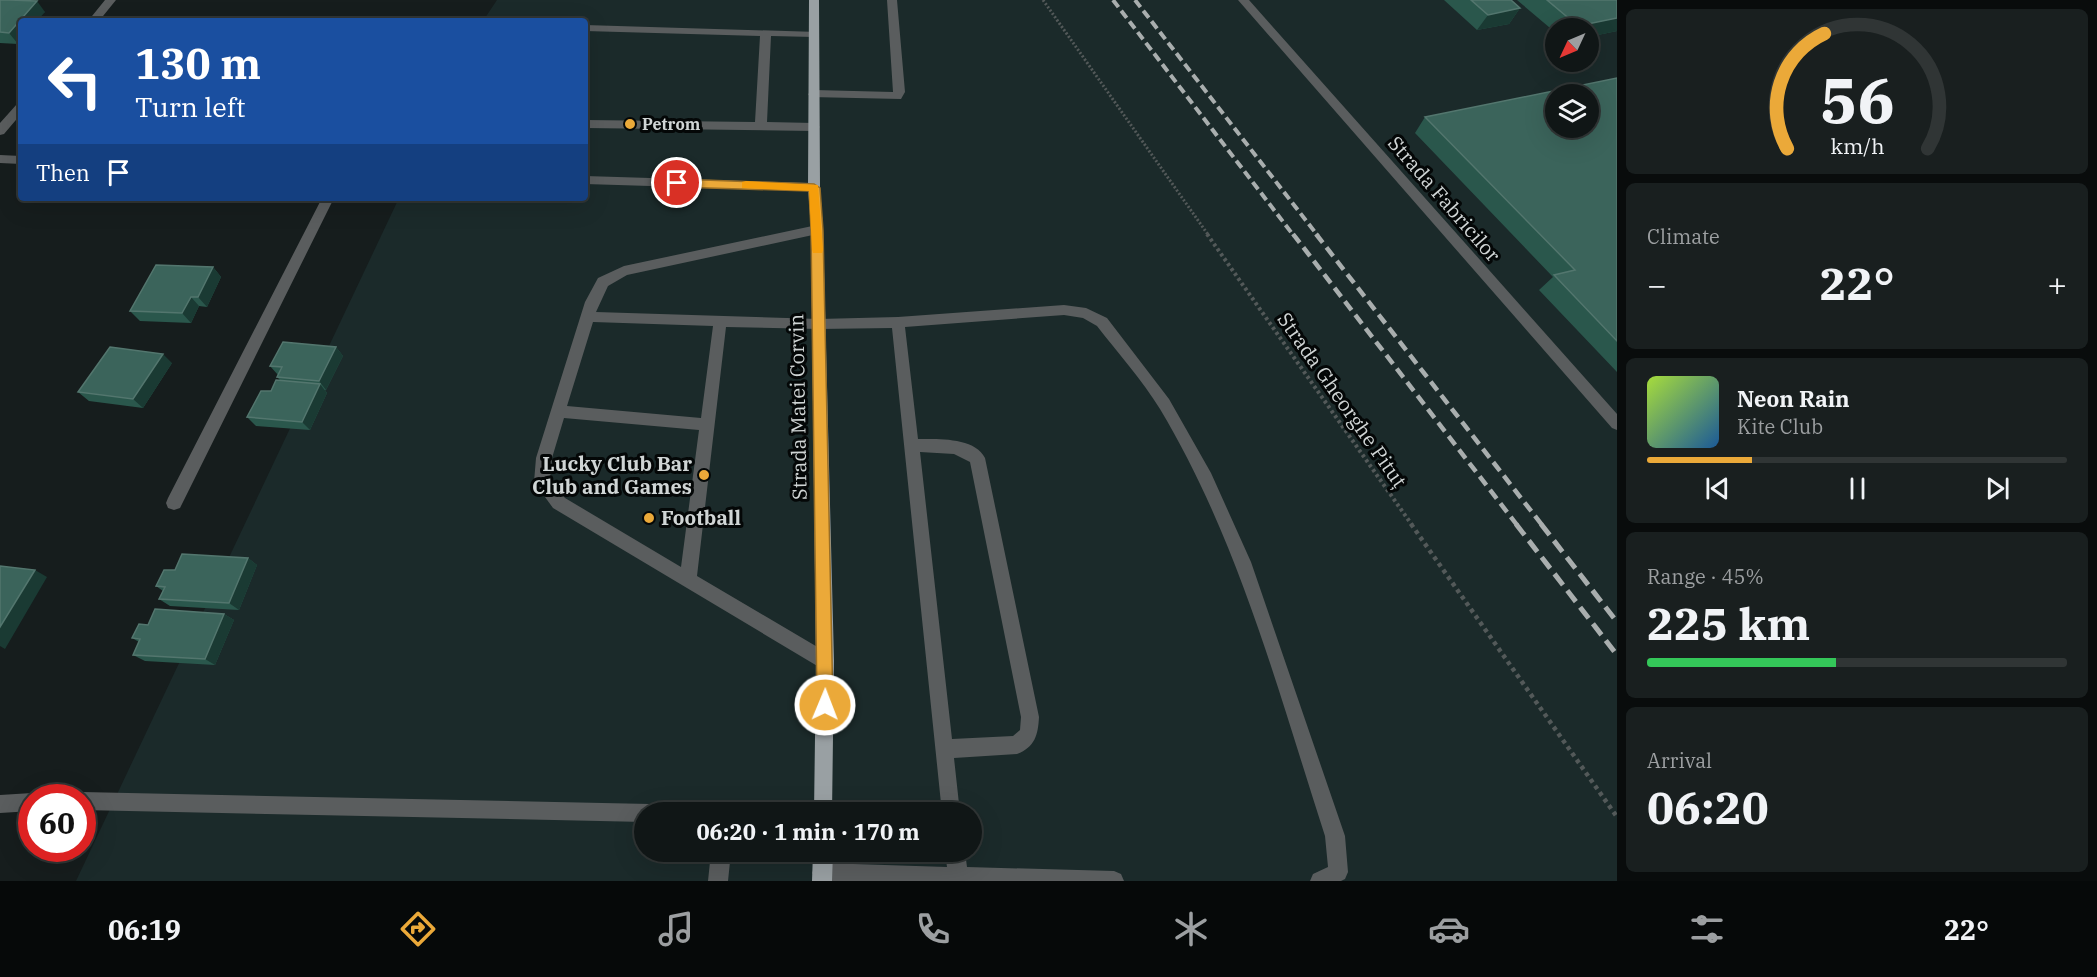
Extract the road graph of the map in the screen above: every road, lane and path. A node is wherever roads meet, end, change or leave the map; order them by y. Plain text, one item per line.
1 (111, 0) edge
2 (814, 0) edge
3 (892, 0) edge
4 (1043, 0) edge
5 (1243, 0) edge
6 (96, 18) edge
7 (588, 28) edge
8 (766, 33) junction
9 (814, 34) junction
10 (814, 94) junction
11 (18, 110) edge
12 (588, 124) edge
13 (760, 127) junction
14 (814, 127) junction
15 (0, 132) edge
16 (0, 159) edge
17 (18, 160) edge
18 (588, 180) edge
19 (814, 188) junction
20 (326, 201) edge
21 (817, 230) junction
22 (588, 317) junction
23 (898, 322) junction
24 (720, 323) junction
25 (819, 324) junction
26 (558, 411) junction
27 (1617, 424) edge
28 (707, 425) junction
29 (911, 445) junction
30 (174, 503) dead end
31 (688, 580) junction
32 (825, 661) junction
33 (944, 749) junction
34 (96, 801) edge
35 (823, 802) edge
36 (950, 802) edge
37 (18, 803) edge
38 (0, 804) edge
39 (634, 813) edge
40 (1617, 817) edge
41 (720, 862) edge
42 (823, 862) edge
43 (956, 862) edge
44 (822, 877) edge
45 (958, 877) junction
46 (718, 881) edge
47 (1114, 881) edge
48 (1320, 881) edge

1 - 6 street
2 - 9 main road, Strada Matei Corvin
3 - 10 street
4 - 40 path, Strada Gheorghe Pituț
5 - 27 street, Strada Fabricilor
7 - 8 street
8 - 9 street
8 - 13 street
9 - 10 main road, Strada Matei Corvin
10 - 14 main road, Strada Matei Corvin
11 - 15 street
12 - 13 street
13 - 14 street
14 - 19 main road, Strada Matei Corvin
16 - 17 street
18 - 19 street
19 - 21 main road, Strada Matei Corvin
20 - 30 street
21 - 22 street
21 - 25 main road, Strada Matei Corvin
22 - 24 street
22 - 26 street
23 - 25 street
23 - 29 street
23 - 48 street
24 - 25 street
24 - 28 street
25 - 32 main road, Strada Matei Corvin
26 - 28 street
26 - 31 street
28 - 31 street
29 - 33 street
29 - 33 street
31 - 32 street
32 - 35 main road, Strada Matei Corvin
33 - 36 street
34 - 39 street
37 - 38 street
41 - 46 street
42 - 44 main road
43 - 45 street
44 - 45 street
45 - 47 street

